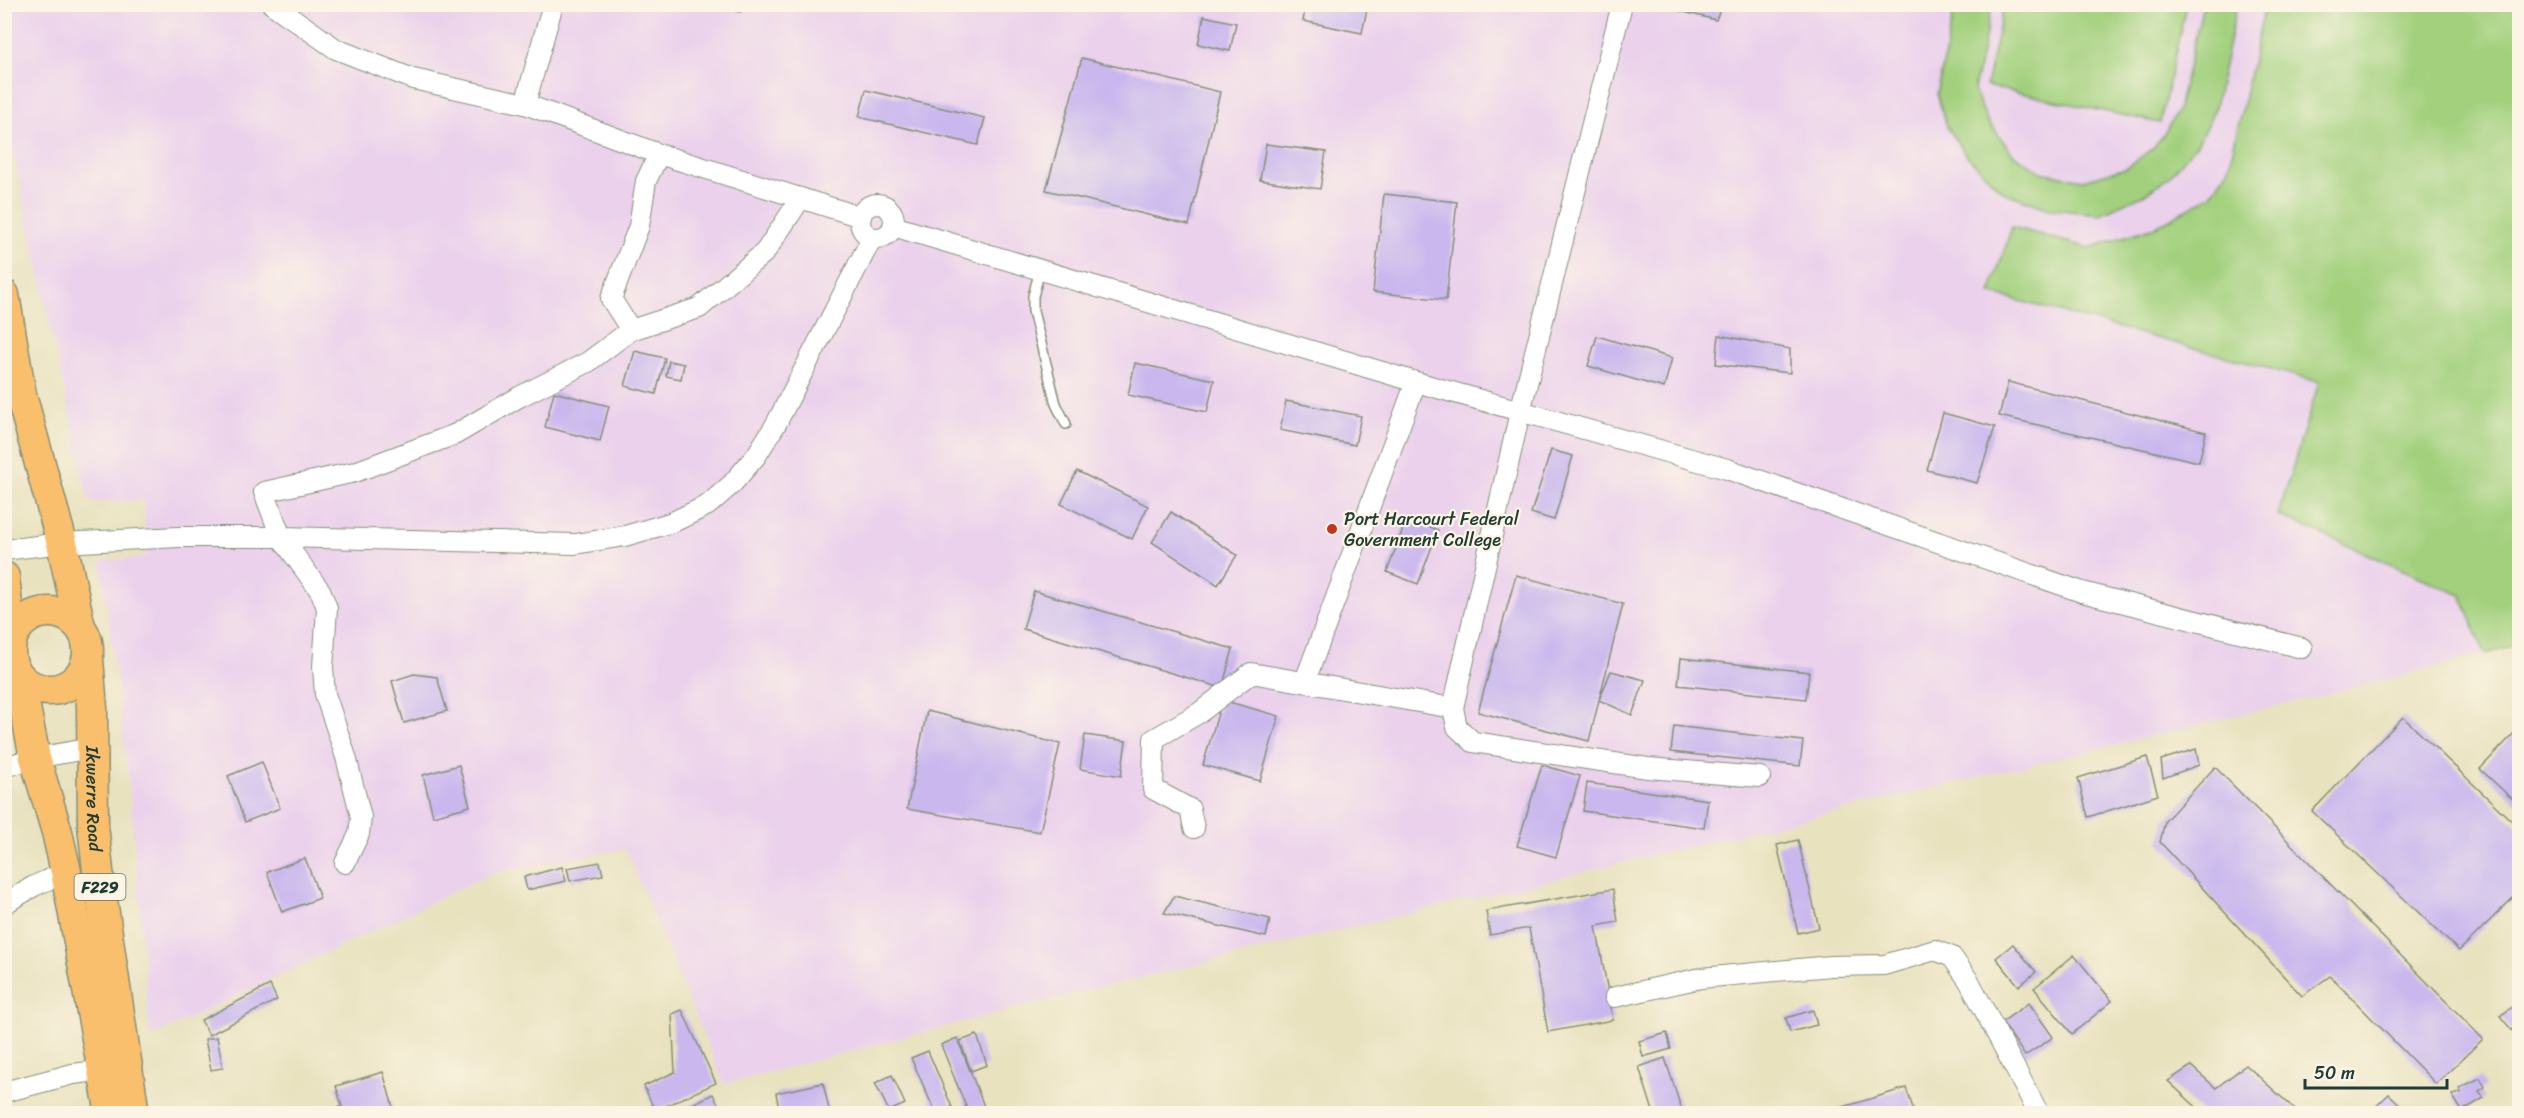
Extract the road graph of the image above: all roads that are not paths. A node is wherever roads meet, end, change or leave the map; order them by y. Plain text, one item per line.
1 (272, 4) edge
2 (553, 4) edge
3 (1622, 4) edge
4 (525, 104) junction
5 (659, 154) junction
6 (801, 198) junction
7 (861, 217) junction
8 (893, 226) junction
9 (872, 238) junction
10 (1040, 270) junction
11 (4, 295) edge
12 (631, 330) junction
13 (1416, 382) junction
14 (1520, 412) junction
15 (1066, 424) dead end
16 (281, 537) junction
17 (62, 543) junction
18 (4, 550) edge
19 (4, 577) edge
20 (80, 627) junction
21 (11, 640) junction
22 (2302, 648) dead end
23 (88, 659) junction
24 (19, 677) junction
25 (1305, 681) junction
26 (1453, 708) junction
27 (92, 748) junction
28 (34, 758) junction
29 (4, 766) edge
30 (1760, 777) dead end
31 (1194, 828) dead end
32 (345, 863) dead end
33 (66, 872) junction
34 (4, 904) edge
35 (1615, 997) dead end
36 (105, 1070) junction
37 (4, 1092) edge
38 (111, 1113) edge
39 (135, 1113) edge
40 (2039, 1113) edge

1 - 4 street
2 - 4 street
3 - 14 street
4 - 5 street
5 - 6 street
5 - 12 street
6 - 7 street
6 - 12 street
7 - 8 street
7 - 9 street
8 - 9 street
8 - 10 street
9 - 16 street
10 - 13 street
10 - 15 lane
11 - 17 main road, F229
12 - 16 street
13 - 14 street
13 - 25 street
14 - 22 street
14 - 26 street
16 - 17 street
16 - 32 street
17 - 18 street
17 - 20 main road, F229
19 - 21 main road, F229
20 - 21 main road
20 - 23 main road, F229
21 - 24 main road, F229
23 - 24 main road
23 - 27 main road, Ikwerre Road / F229
24 - 28 main road, Ikwerre Road / F229
25 - 26 street
25 - 31 street
26 - 30 street
27 - 28 street
27 - 39 main road, Ikwerre Road / F229
28 - 29 street
28 - 33 main road, Ikwerre Road / F229
33 - 34 street
33 - 36 main road, Ikwerre Road / F229
35 - 40 street
36 - 37 street
36 - 38 main road, Ikwerre Road / F229

